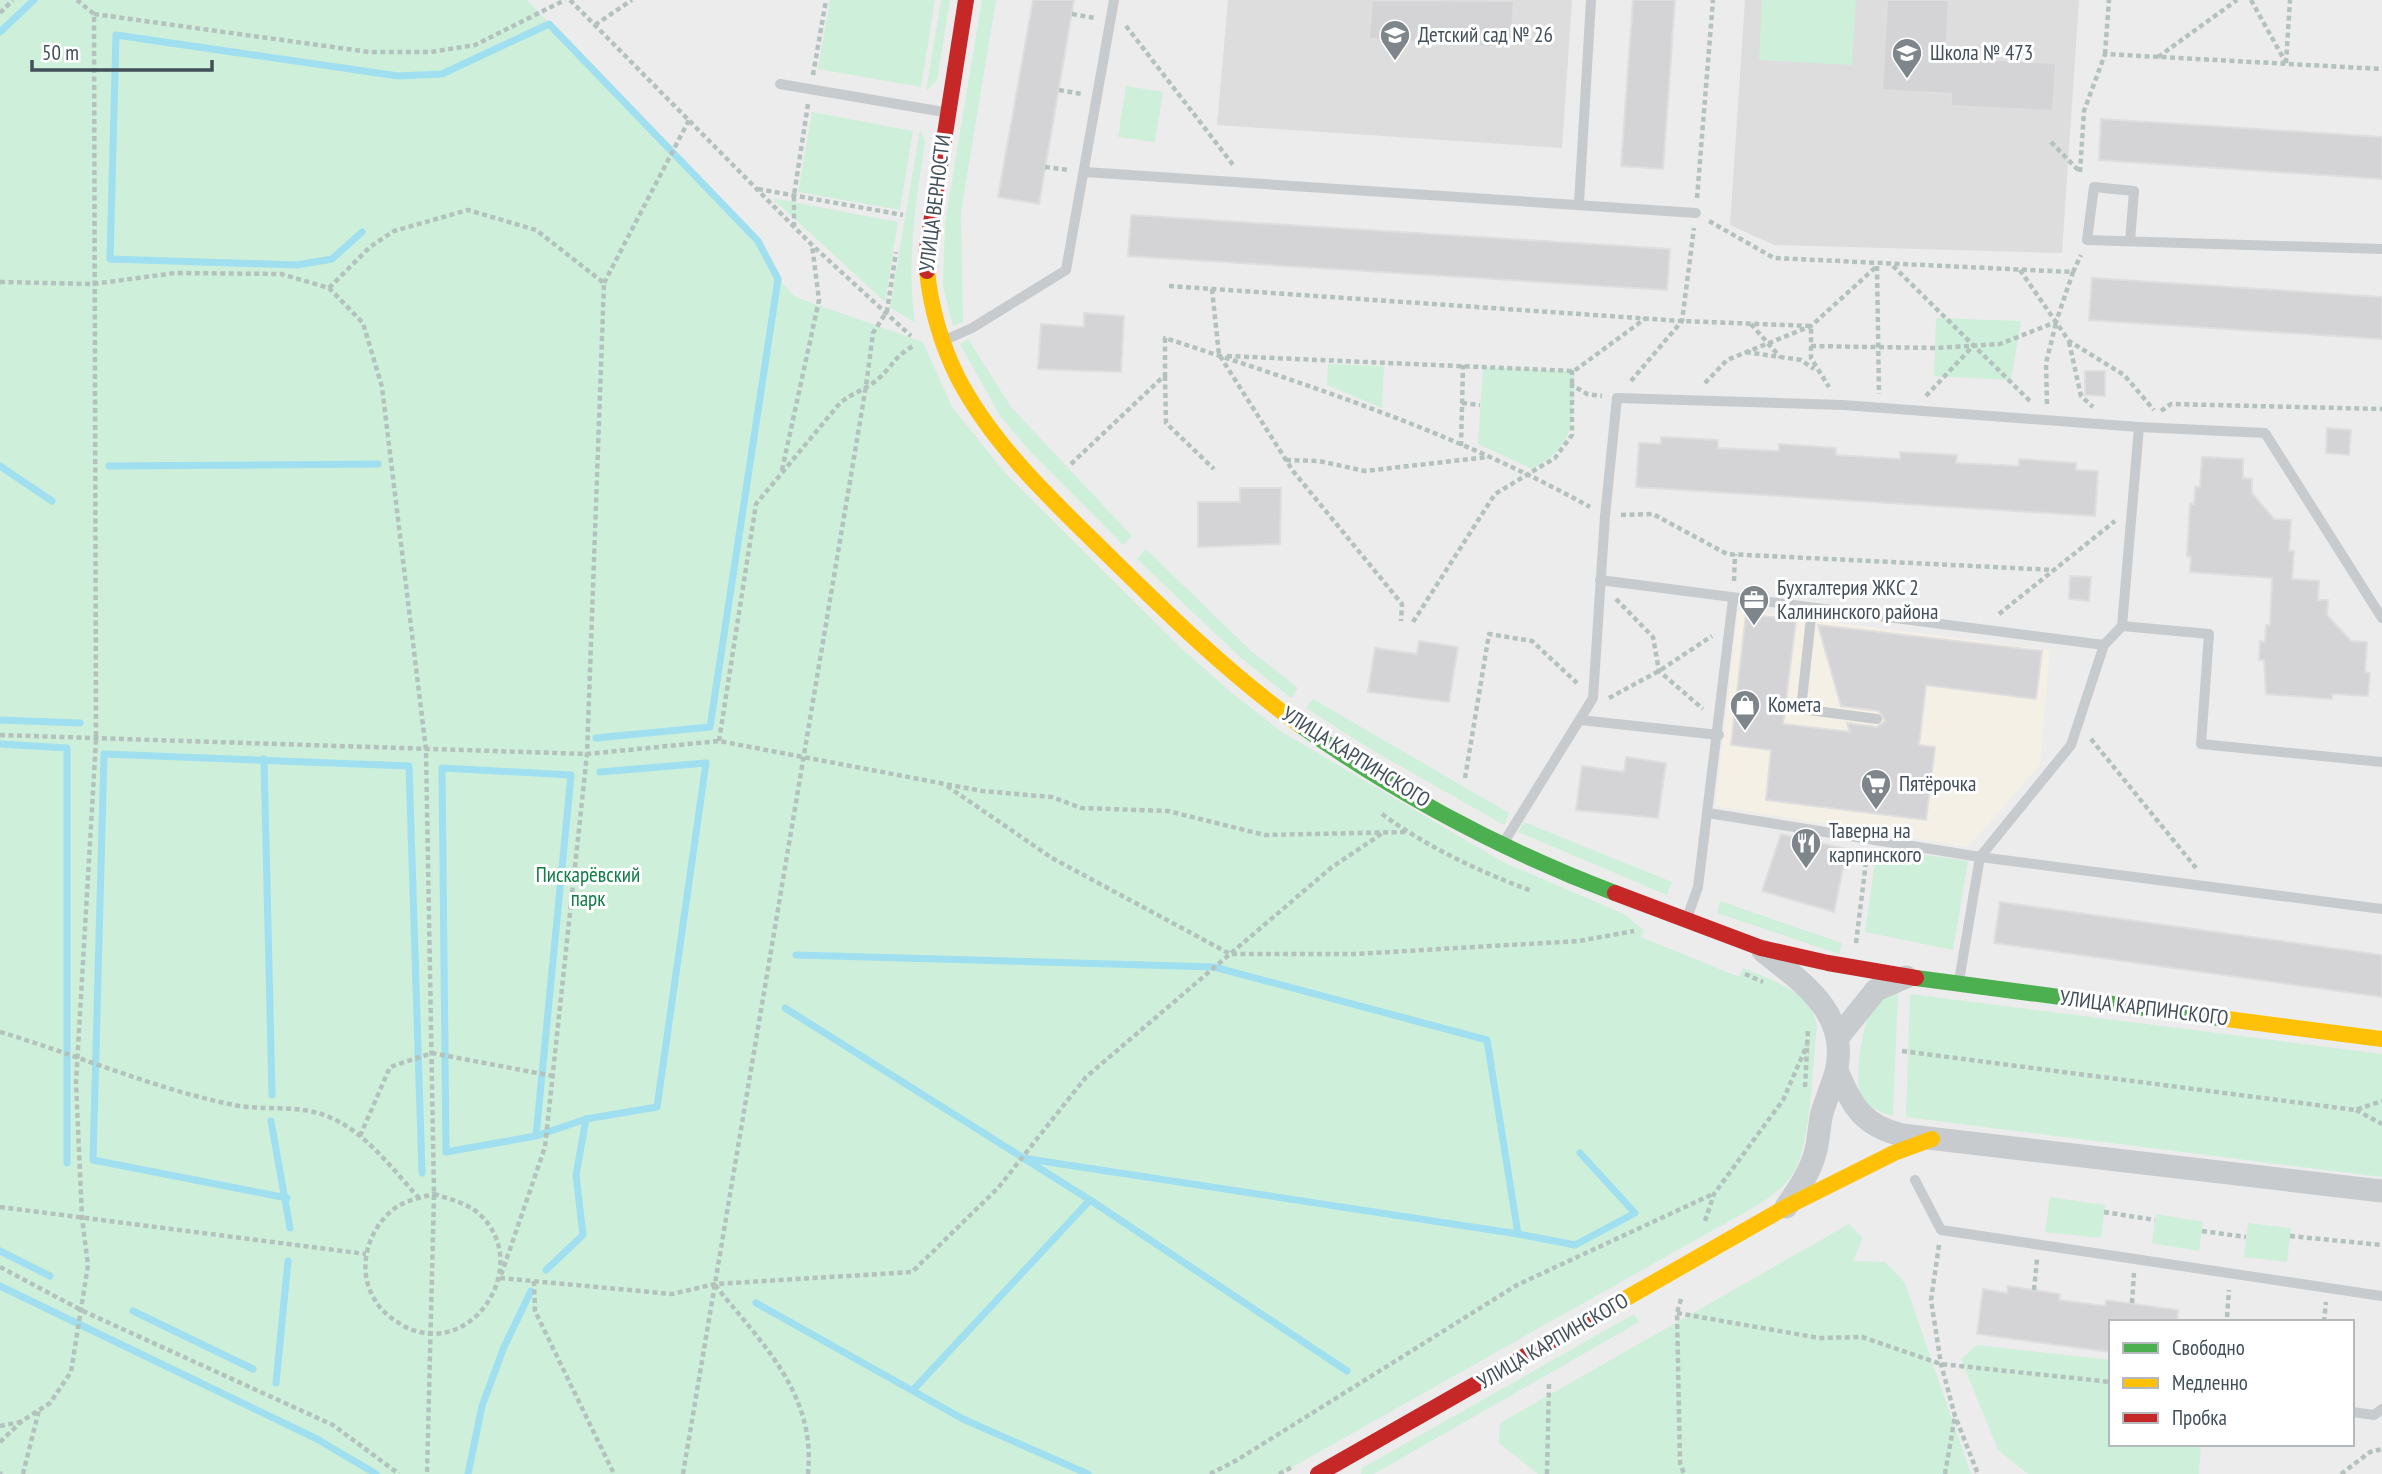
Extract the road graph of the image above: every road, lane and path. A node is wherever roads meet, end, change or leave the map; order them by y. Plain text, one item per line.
1 (13, 0) edge
2 (77, 0) edge
3 (565, 0) edge
4 (570, 0) edge
5 (632, 0) edge
6 (826, 0) edge
7 (966, 0) edge
8 (1591, 0) edge
9 (1713, 0) edge
10 (2109, 0) edge
11 (2237, 0) edge
12 (2252, 0) edge
13 (2290, 0) edge
14 (1114, 5) edge
15 (0, 13) edge
16 (94, 13) junction
17 (595, 25) junction
18 (2105, 54) junction
19 (2158, 57) junction
20 (2286, 64) junction
21 (2382, 69) edge
22 (780, 84) dead end
23 (811, 89) junction
24 (947, 113) junction
25 (689, 120) junction
26 (2052, 142) dead end
27 (1085, 172) junction
28 (2080, 172) junction
29 (1246, 182) junction
30 (2094, 187) junction
31 (758, 189) junction
32 (794, 195) junction
33 (1578, 203) junction
34 (905, 204) dead end
35 (1696, 213) junction
36 (794, 227) junction
37 (2087, 240) junction
38 (2130, 242) junction
39 (898, 244) dead end
40 (812, 245) junction
41 (2382, 249) edge
42 (1877, 265) junction
43 (1893, 266) junction
44 (2020, 270) junction
45 (2073, 272) junction
46 (0, 282) edge
47 (604, 283) junction
48 (93, 284) junction
49 (1169, 286) dead end
50 (329, 288) junction
51 (1212, 289) junction
52 (887, 311) junction
53 (1646, 318) junction
54 (1682, 321) junction
55 (2056, 322) junction
56 (1751, 323) junction
57 (1811, 326) junction
58 (2068, 341) junction
59 (940, 342) junction
60 (1768, 343) junction
61 (1974, 345) junction
62 (1811, 346) junction
63 (1878, 346) junction
64 (1745, 352) junction
65 (1219, 355) junction
66 (1780, 357) junction
67 (1463, 365) junction
68 (1572, 370) junction
69 (1816, 371) junction
70 (1164, 375) junction
71 (1572, 385) junction
72 (866, 386) junction
73 (1617, 398) junction
74 (1690, 400) junction
75 (1462, 403) junction
76 (1480, 405) dead end
77 (1843, 405) junction
78 (1879, 407) junction
79 (2382, 409) edge
80 (1911, 410) junction
81 (2154, 410) dead end
82 (2047, 418) junction
83 (2109, 424) junction
84 (2139, 427) junction
85 (1461, 446) junction
86 (1489, 457) junction
87 (1285, 460) junction
88 (1071, 464) dead end
89 (1019, 465) joint
90 (1213, 469) dead end
91 (782, 471) junction
92 (1530, 473) junction
93 (2132, 507) junction
94 (1605, 515) junction
95 (1735, 554) junction
96 (2054, 570) junction
97 (1600, 581) junction
98 (1733, 599) junction
99 (1812, 609) junction
100 (2382, 618) edge
101 (1401, 621) dead end
102 (1413, 622) dead end
103 (2122, 626) junction
104 (1980, 630) junction
105 (1716, 634) dead end
106 (2104, 645) junction
107 (1660, 671) junction
108 (1593, 698) junction
109 (1583, 715) junction
110 (1877, 719) dead end
111 (1720, 723) junction
112 (2080, 725) junction
113 (0, 735) edge
114 (1719, 736) junction
115 (96, 740) junction
116 (719, 741) junction
117 (426, 750) junction
118 (587, 754) junction
119 (802, 757) junction
120 (2382, 762) edge
121 (1465, 778) dead end
122 (946, 785) junction
123 (1708, 813) junction
124 (1383, 832) junction
125 (1407, 832) dead end
126 (1869, 839) junction
127 (1503, 844) junction
128 (1980, 857) junction
129 (2211, 887) junction
130 (2382, 909) edge
131 (1686, 921) junction
132 (1634, 931) dead end
133 (1759, 948) junction
134 (1230, 954) junction
135 (1857, 968) junction
136 (1906, 977) junction
137 (1959, 984) junction
138 (1829, 1012) junction
139 (0, 1032) edge
140 (1839, 1036) junction
141 (2382, 1039) edge
142 (1902, 1051) dead end
143 (432, 1053) junction
144 (78, 1055) junction
145 (1837, 1070) junction
146 (552, 1076) junction
147 (2382, 1101) edge
148 (2356, 1110) junction
149 (2382, 1124) edge
150 (360, 1136) junction
151 (1932, 1139) junction
152 (1915, 1180) dead end
153 (2382, 1191) edge
154 (434, 1194) junction
155 (1714, 1194) junction
156 (419, 1198) junction
157 (0, 1208) edge
158 (1786, 1208) junction
159 (2104, 1212) dead end
160 (82, 1218) junction
161 (2155, 1220) dead end
162 (1941, 1230) junction
163 (2202, 1231) dead end
164 (2290, 1236) dead end
165 (2246, 1237) dead end
166 (2039, 1245) junction
167 (2382, 1245) edge
168 (366, 1255) junction
169 (2136, 1259) junction
170 (1693, 1261) junction
171 (0, 1267) edge
172 (2231, 1273) junction
173 (500, 1278) junction
174 (534, 1281) junction
175 (715, 1284) junction
176 (2034, 1290) dead end
177 (2382, 1296) edge
178 (2132, 1303) dead end
179 (83, 1311) junction
180 (1677, 1313) junction
181 (2227, 1317) dead end
182 (431, 1334) junction
183 (1941, 1364) junction
184 (2109, 1382) edge
185 (1549, 1384) dead end
186 (2382, 1409) edge
187 (39, 1410) junction
188 (2354, 1412) edge
189 (1955, 1416) junction
190 (22, 1421) junction
191 (0, 1426) edge
192 (0, 1442) edge
193 (2382, 1449) edge
194 (1342, 1468) edge
195 (23, 1474) edge
196 (399, 1474) edge
197 (427, 1474) edge
198 (614, 1474) edge
199 (683, 1474) edge
200 (808, 1474) edge
201 (1210, 1474) edge
202 (1318, 1474) edge
203 (1546, 1474) edge
204 (1684, 1474) edge
205 (1945, 1474) edge
206 (1978, 1474) edge
207 (2341, 1474) edge

1 - 15 path
2 - 16 path
3 - 16 path
4 - 17 path
5 - 17 path
6 - 23 path
7 - 24 street, УЛИЦА ВЕРНОСТИ
8 - 33 lane
9 - 35 path
10 - 18 path
11 - 19 path
12 - 20 path
13 - 20 path
14 - 27 lane
14 - 29 path
16 - 48 path
17 - 25 path
18 - 19 path
18 - 28 path
19 - 20 path
20 - 21 path
22 - 23 lane
23 - 24 lane
23 - 32 path
24 - 59 street, УЛИЦА ВЕРНОСТИ
25 - 31 path
25 - 47 path
26 - 28 path
27 - 29 lane
27 - 59 lane
28 - 30 path
29 - 33 lane
30 - 37 lane
30 - 38 lane
31 - 32 path
31 - 36 path
32 - 34 path
32 - 36 path
33 - 35 lane
35 - 42 path
35 - 54 path
36 - 40 path
37 - 38 lane
37 - 45 path
38 - 41 lane
39 - 52 path
40 - 52 path
40 - 91 path
42 - 43 path
42 - 57 path
42 - 63 path
43 - 44 path
43 - 61 path
44 - 45 path
44 - 55 path
45 - 55 path
46 - 48 path
47 - 50 path
47 - 118 path
48 - 50 path
48 - 115 path
49 - 51 path
50 - 117 path
51 - 53 path
51 - 65 path
52 - 72 path
52 - 72 path
53 - 54 path
53 - 68 path
54 - 56 path
54 - 73 path
55 - 58 path
55 - 61 path
55 - 82 path
56 - 57 path
56 - 60 path
57 - 60 path
57 - 62 path
58 - 81 path
58 - 83 path
59 - 89 street, УЛИЦА ВЕРНОСТИ
60 - 64 path
60 - 66 path
61 - 63 path
61 - 80 path
61 - 82 path
62 - 63 path
62 - 69 path
63 - 78 path
64 - 66 path
64 - 74 path
65 - 67 path
65 - 70 path
65 - 85 path
65 - 87 path
66 - 69 path
67 - 68 path
67 - 75 path
68 - 71 path
69 - 77 path
70 - 88 path
70 - 90 path
71 - 73 path
71 - 92 path
72 - 91 path
72 - 119 path
73 - 74 lane
73 - 94 lane
74 - 77 lane
75 - 76 path
75 - 85 path
77 - 78 lane
78 - 80 lane
79 - 84 path
80 - 82 lane
82 - 83 lane
83 - 84 lane
84 - 93 lane
84 - 100 lane
85 - 86 path
86 - 87 path
86 - 92 path
87 - 101 path
89 - 127 street, УЛИЦА КАРПИНСКОГО
91 - 116 path
92 - 94 path
92 - 102 path
93 - 96 path
93 - 103 lane
94 - 95 path
94 - 97 lane
95 - 96 path
95 - 98 path
96 - 104 path
97 - 98 lane
97 - 107 path
97 - 108 lane
98 - 99 lane
98 - 111 lane
99 - 104 lane
99 - 110 lane
103 - 106 lane
103 - 120 lane
104 - 106 lane
105 - 107 path
106 - 112 lane
107 - 109 path
107 - 111 path
108 - 109 lane
108 - 121 path
109 - 114 lane
109 - 127 lane
111 - 114 lane
112 - 128 lane
112 - 129 path
113 - 115 path
114 - 123 lane
115 - 117 path
115 - 144 path
116 - 118 path
116 - 119 path
117 - 118 path
117 - 143 path
118 - 146 path
119 - 122 path
119 - 175 path
122 - 124 path
122 - 134 path
123 - 126 lane
123 - 131 lane
124 - 125 path
124 - 134 path
126 - 128 lane
126 - 135 path
127 - 131 street, УЛИЦА КАРПИНСКОГО
128 - 129 lane
128 - 137 lane
129 - 130 lane
131 - 133 street, УЛИЦА КАРПИНСКОГО
132 - 134 path
133 - 135 street, УЛИЦА КАРПИНСКОГО
133 - 138 street, УЛИЦА КАРПИНСКОГО
134 - 175 path
135 - 136 street, УЛИЦА КАРПИНСКОГО
136 - 137 street, УЛИЦА КАРПИНСКОГО
136 - 140 street
137 - 141 street, УЛИЦА КАРПИНСКОГО
138 - 140 street, УЛИЦА КАРПИНСКОГО
138 - 155 path
139 - 144 path
140 - 145 street
142 - 148 path
143 - 146 path
143 - 150 path
143 - 154 path
144 - 150 path
144 - 160 path
145 - 151 street, УЛИЦА КАРПИНСКОГО
145 - 158 street, УЛИЦА КАРПИНСКОГО
146 - 173 path
147 - 148 path
148 - 149 path
150 - 156 path
151 - 153 street, УЛИЦА КАРПИНСКОГО
151 - 158 street, УЛИЦА КАРПИНСКОГО
152 - 162 lane
154 - 156 path
154 - 173 path
154 - 182 path
155 - 170 path
155 - 201 path
156 - 168 path
157 - 160 path
158 - 170 street, УЛИЦА КАРПИНСКОГО
159 - 161 path
160 - 168 path
160 - 179 path
162 - 166 lane
162 - 183 path
163 - 165 path
164 - 167 path
166 - 169 lane
166 - 176 path
168 - 182 path
169 - 172 lane
169 - 178 path
170 - 180 path
170 - 194 street, УЛИЦА КАРПИНСКОГО
171 - 179 path
172 - 177 lane
172 - 181 path
173 - 174 path
173 - 182 path
174 - 175 path
174 - 198 path
175 - 199 path
175 - 200 path
179 - 187 path
179 - 196 path
180 - 183 path
180 - 204 path
182 - 197 path
183 - 184 path
183 - 189 path
185 - 203 path
186 - 188 lane
187 - 190 path
187 - 195 path
189 - 205 path
189 - 206 path
190 - 191 path
190 - 192 path
193 - 207 path
194 - 202 street, УЛИЦА КАРПИНСКОГО

